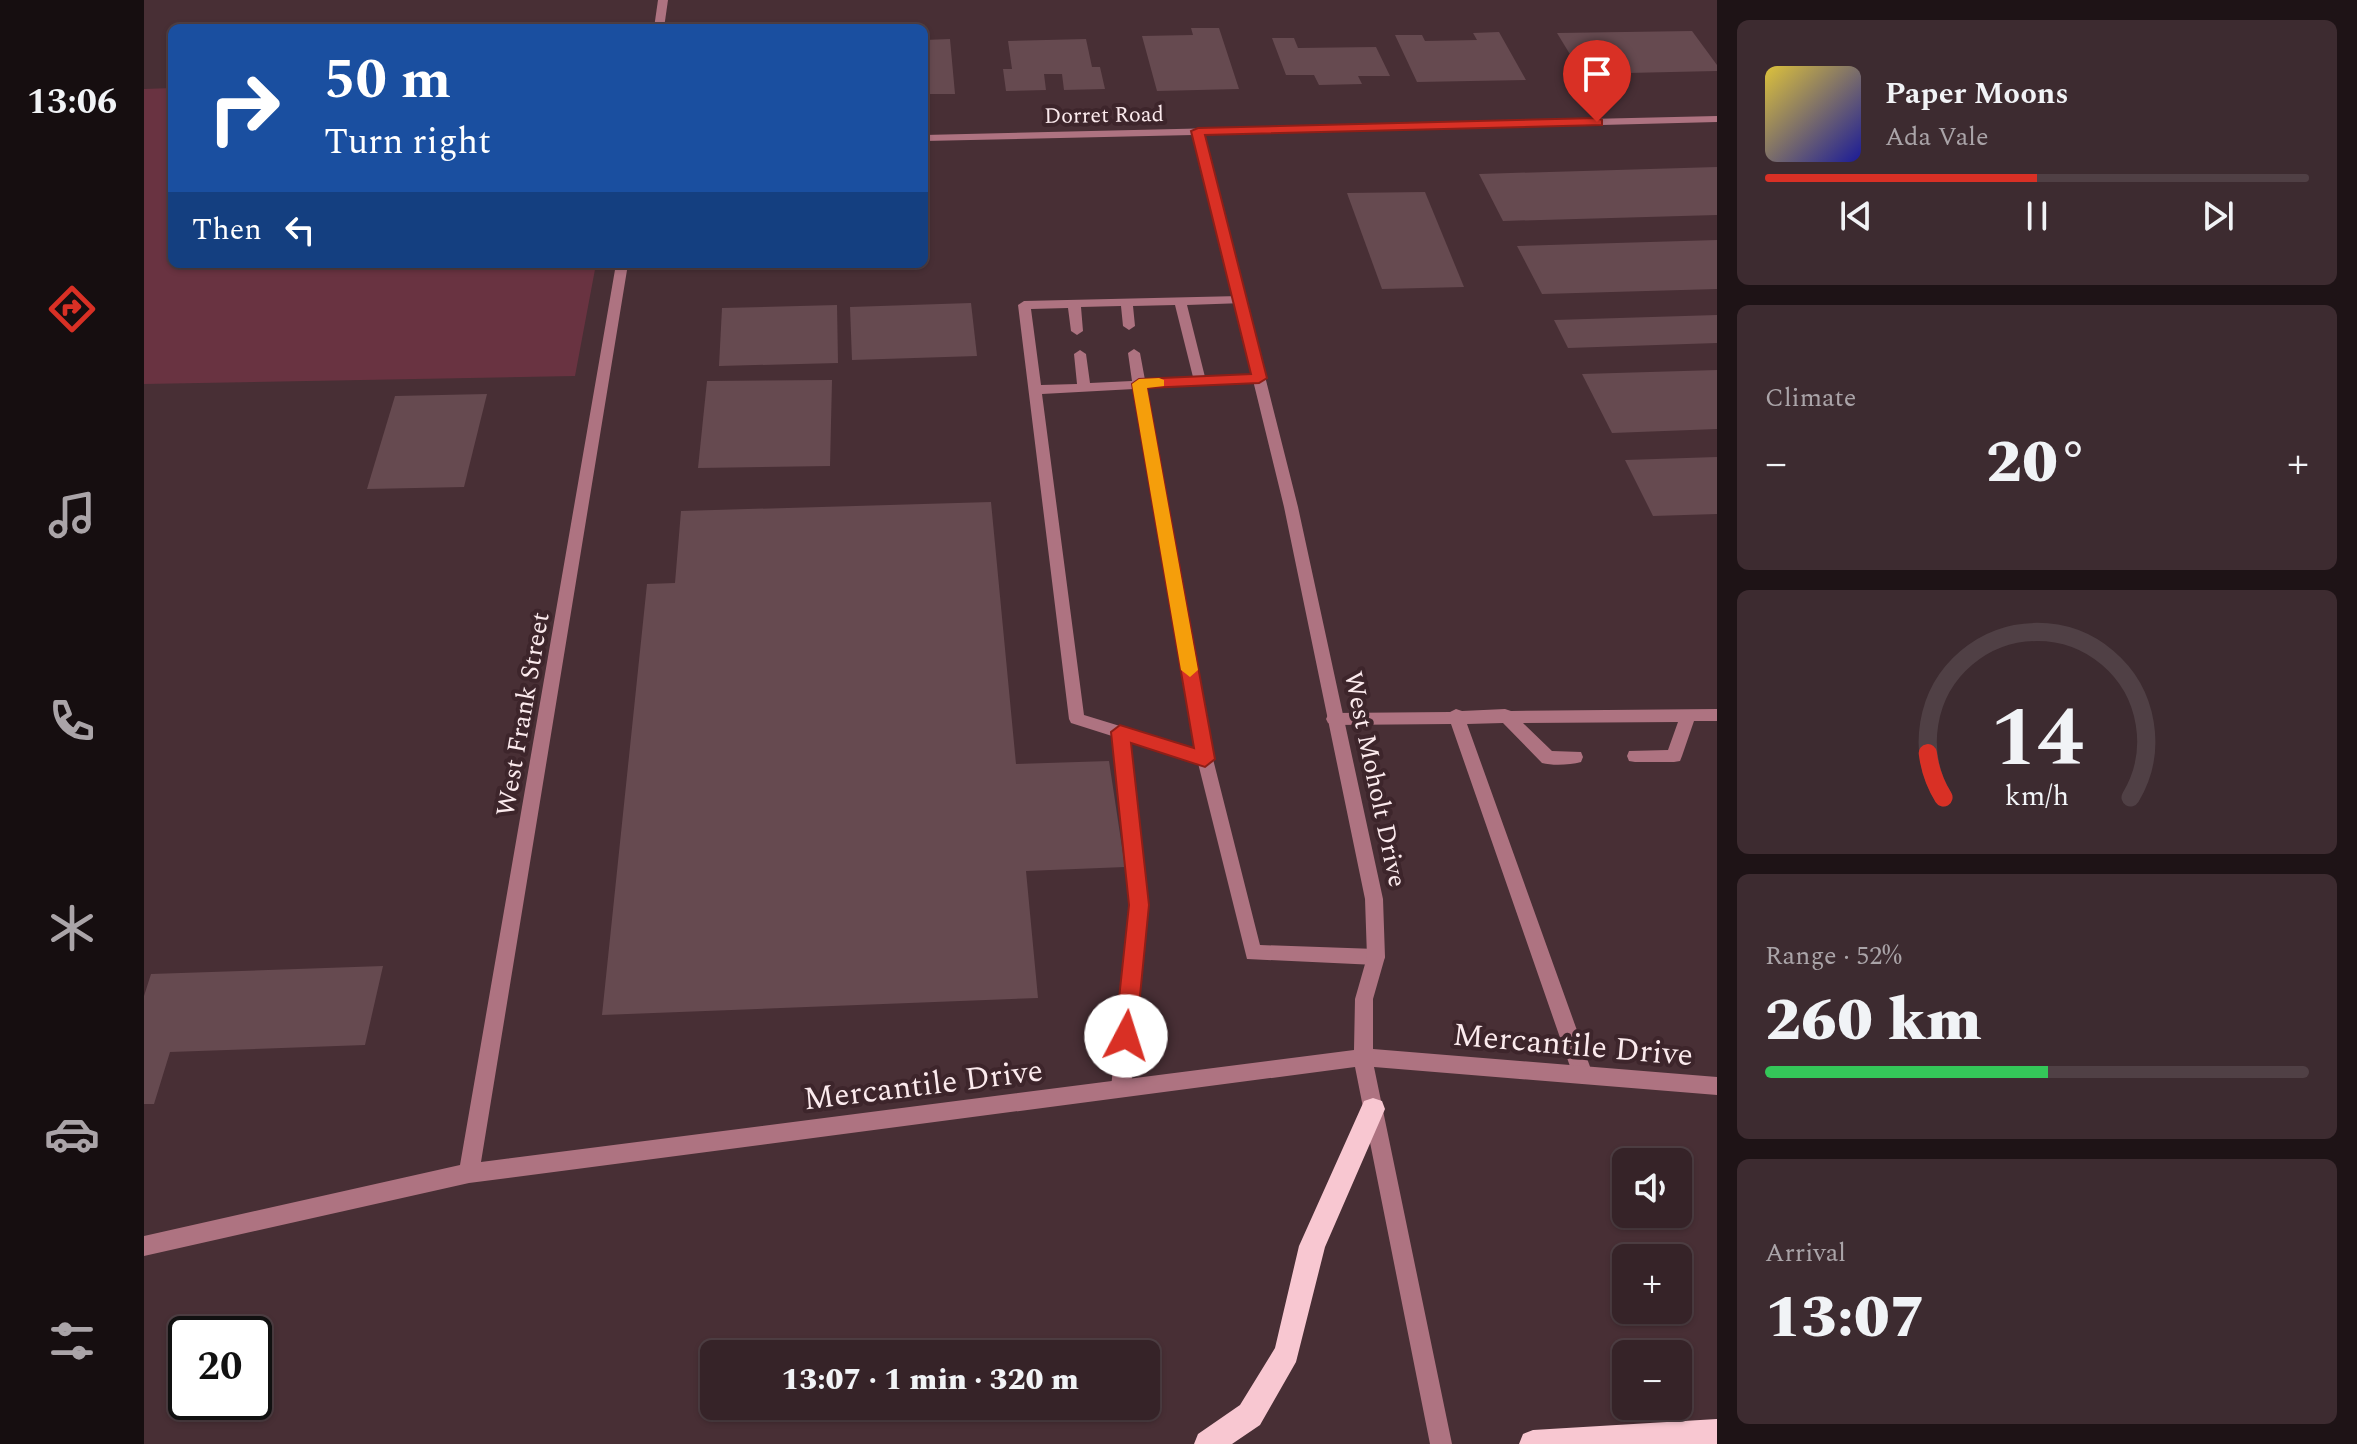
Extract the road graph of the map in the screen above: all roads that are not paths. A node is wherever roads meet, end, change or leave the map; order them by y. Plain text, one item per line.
1 (663, 0) edge
2 (660, 24) edge
3 (1717, 119) edge
4 (1198, 131) junction
5 (928, 138) edge
6 (621, 268) edge
7 (1240, 300) junction
8 (1180, 301) junction
9 (1127, 303) junction
10 (1074, 304) junction
11 (1129, 326) dead end
12 (1077, 331) dead end
13 (1134, 353) dead end
14 (1080, 354) dead end
15 (1259, 378) junction
16 (1200, 381) junction
17 (1139, 384) junction
18 (1084, 386) junction
19 (1035, 390) junction
20 (1456, 715) junction
21 (1505, 715) junction
22 (1688, 715) junction
23 (1717, 715) edge
24 (1334, 719) junction
25 (1120, 732) junction
26 (1635, 756) dead end
27 (1575, 757) dead end
28 (1205, 759) junction
29 (1376, 957) junction
30 (1363, 1057) junction
31 (1583, 1075) junction
32 (1717, 1086) edge
33 (1121, 1088) junction
34 (1373, 1109) junction
35 (469, 1173) junction
36 (144, 1246) edge
37 (1717, 1433) edge
38 (1208, 1444) edge
39 (1441, 1444) edge
40 (1533, 1444) edge

1 - 2 street
3 - 4 street, Dorret Road
4 - 5 street, Dorret Road
4 - 7 street, West Moholt Drive
6 - 35 street, West Frank Street
7 - 8 street
7 - 15 street, West Moholt Drive
8 - 9 street
8 - 16 street
9 - 10 street
9 - 11 street
10 - 12 street
10 - 19 street
13 - 17 street
14 - 18 street
15 - 16 street
15 - 24 street, West Moholt Drive
16 - 17 street
17 - 18 street
17 - 28 street
18 - 19 street
19 - 25 street
20 - 21 street
20 - 24 street
20 - 31 street
21 - 22 street
21 - 27 street
22 - 23 street
22 - 26 street
24 - 29 street, West Moholt Drive
25 - 28 street
25 - 33 street
28 - 29 street
29 - 30 street, West Moholt Drive
30 - 31 street, Mercantile Drive
30 - 33 street, Mercantile Drive
30 - 34 street, West Moholt Drive
31 - 32 street, Mercantile Drive
33 - 35 street, Mercantile Drive
34 - 38 main road
34 - 39 street, West Moholt Drive
35 - 36 street, Mercantile Drive
37 - 40 main road

